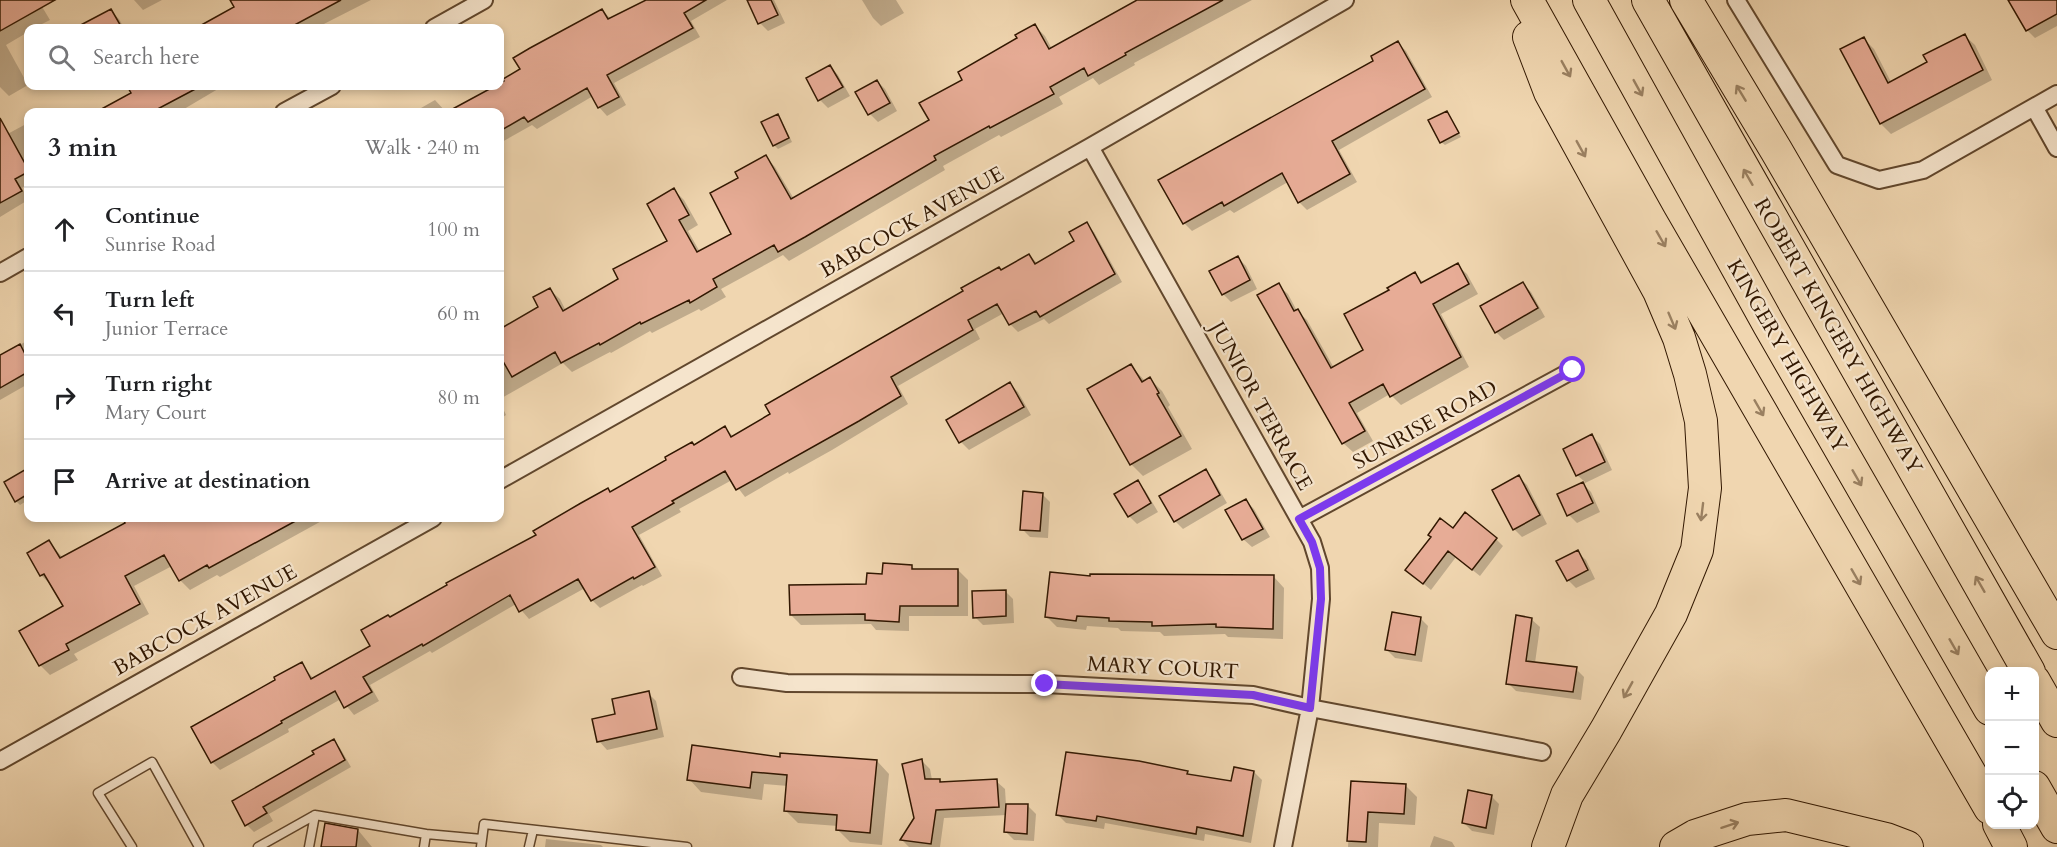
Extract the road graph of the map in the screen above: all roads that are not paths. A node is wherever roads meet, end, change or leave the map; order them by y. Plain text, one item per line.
1 (484, 0) edge
2 (1345, 0) edge
3 (1514, 0) edge
4 (1527, 0) edge
5 (1589, 0) edge
6 (1648, 0) edge
7 (1686, 0) edge
8 (1736, 0) edge
9 (441, 24) edge
10 (325, 90) edge
11 (2057, 94) edge
12 (2034, 107) junction
13 (291, 108) edge
14 (1090, 147) junction
15 (2057, 148) edge
16 (1776, 150) junction
17 (24, 259) edge
18 (0, 273) edge
19 (1573, 370) dead end
20 (504, 478) edge
21 (1299, 519) junction
22 (426, 522) edge
23 (2057, 591) edge
24 (2057, 633) edge
25 (2026, 667) edge
26 (741, 677) dead end
27 (2039, 690) edge
28 (1985, 702) edge
29 (1310, 708) junction
30 (2057, 721) edge
31 (1542, 752) dead end
32 (0, 762) edge
33 (2039, 796) edge
34 (1985, 801) edge
35 (315, 814) junction
36 (2057, 827) edge
37 (2001, 829) edge
38 (532, 830) junction
39 (426, 834) junction
40 (481, 843) edge
41 (132, 847) edge
42 (199, 847) edge
43 (258, 847) edge
44 (309, 847) edge
45 (424, 847) edge
46 (529, 847) edge
47 (687, 847) edge
48 (1283, 847) edge
49 (1548, 847) edge
50 (1676, 847) edge
51 (1907, 847) edge
52 (2012, 847) edge

1 - 9 street
2 - 14 street, BABCOCK AVENUE
3 -> 49 highway
4 -> 34 highway
5 -> 28 highway, KINGERY HIGHWAY
25 -> 6 highway, ROBERT KINGERY HIGHWAY
16 -> 7 highway
8 - 12 street
10 - 13 street
11 - 12 street
12 - 15 street
14 - 20 street, BABCOCK AVENUE
14 - 21 street, JUNIOR TERRACE
16 - 23 highway
16 - 24 highway
17 - 18 street
19 - 21 street, SUNRISE ROAD
21 - 29 street, JUNIOR TERRACE
22 - 32 street, BABCOCK AVENUE
26 - 29 street, MARY COURT
27 - 30 highway
29 - 31 street, MARY COURT
29 - 48 street, JUNIOR TERRACE
33 - 36 highway
35 - 39 lane
35 - 43 lane
35 - 44 lane
37 - 52 highway
38 - 40 lane
38 - 46 lane
38 - 47 lane
39 - 40 lane
39 - 45 lane
41 - 42 lane
50 -> 51 highway

